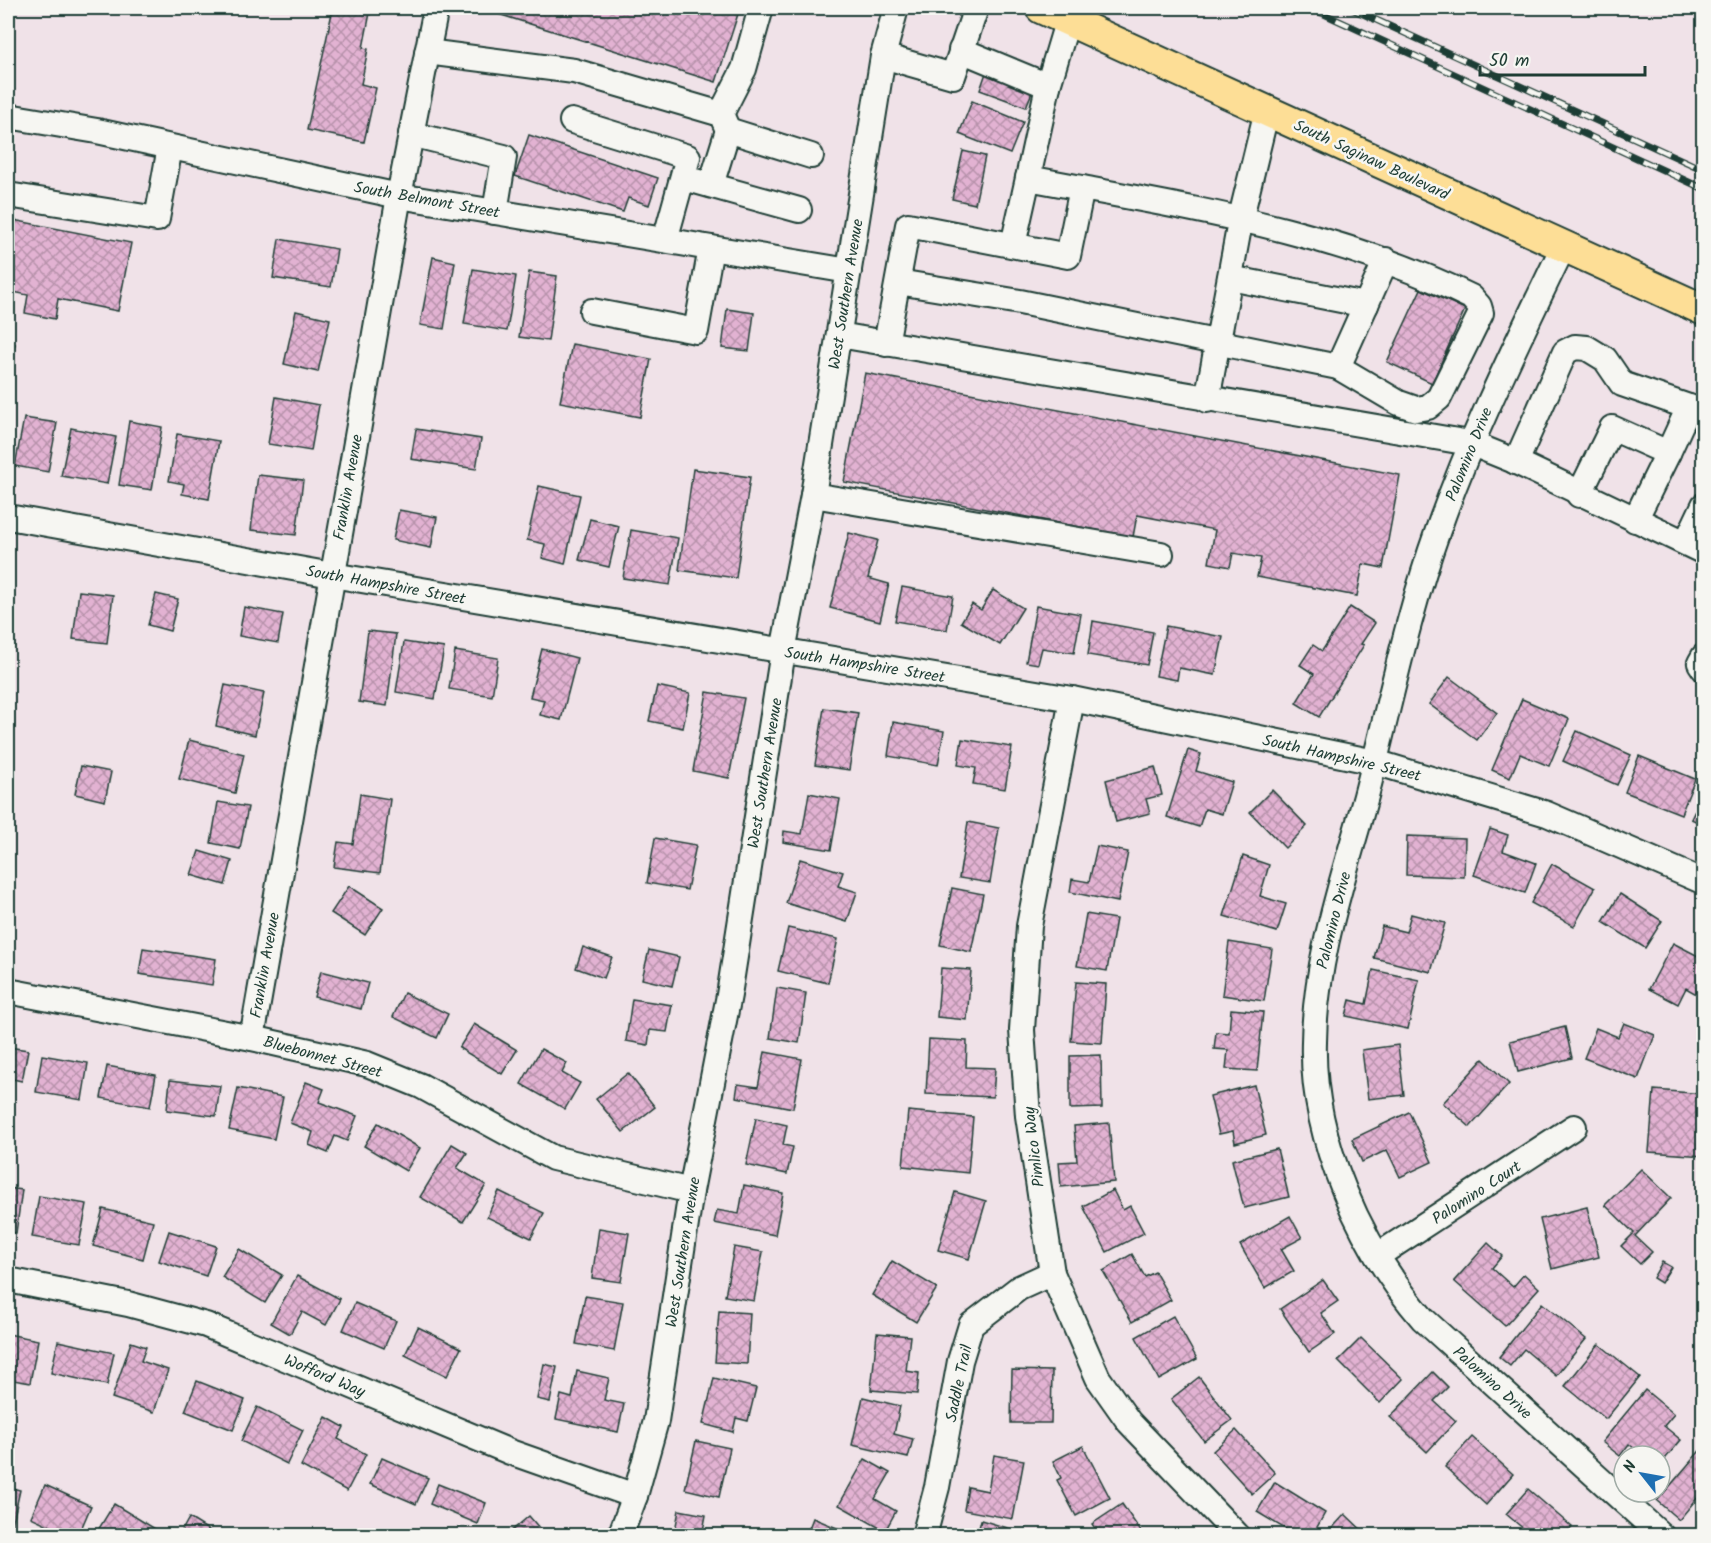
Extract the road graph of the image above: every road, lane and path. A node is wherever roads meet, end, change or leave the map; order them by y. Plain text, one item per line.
1 (436, 8) edge
2 (762, 8) edge
3 (896, 8) edge
4 (976, 8) edge
5 (1041, 8) edge
6 (1068, 19) junction
7 (961, 50) junction
8 (427, 52) junction
9 (883, 56) junction
10 (1048, 86) junction
11 (1267, 110) junction
12 (8, 116) edge
13 (572, 121) dead end
14 (725, 122) junction
15 (411, 134) junction
16 (170, 147) junction
17 (811, 156) dead end
18 (684, 178) junction
19 (1028, 178) junction
20 (711, 185) junction
21 (1082, 188) junction
22 (8, 195) edge
23 (399, 196) junction
24 (799, 210) dead end
25 (495, 212) junction
26 (1241, 218) junction
27 (665, 240) junction
28 (1013, 245) junction
29 (711, 248) junction
30 (1563, 248) junction
31 (1386, 260) junction
32 (849, 271) junction
33 (1230, 278) junction
34 (898, 282) junction
35 (1366, 305) junction
36 (1704, 310) edge
37 (592, 311) dead end
38 (838, 335) junction
39 (1217, 343) junction
40 (886, 344) junction
41 (1338, 367) junction
42 (1207, 400) junction
43 (1696, 410) edge
44 (1470, 443) junction
45 (1668, 453) junction
46 (1516, 462) junction
47 (813, 495) junction
48 (1579, 495) junction
49 (1704, 505) edge
50 (8, 518) edge
51 (1635, 520) junction
52 (1695, 548) edge
53 (1161, 555) dead end
54 (332, 575) junction
55 (783, 651) junction
56 (1704, 656) edge
57 (1704, 669) edge
58 (1072, 699) junction
59 (1375, 762) junction
60 (1704, 882) edge
61 (8, 991) edge
62 (252, 1038) junction
63 (1574, 1127) dead end
64 (691, 1191) junction
65 (1377, 1256) junction
66 (1052, 1273) junction
67 (8, 1280) edge
68 (635, 1496) junction
69 (620, 1536) edge
70 (924, 1536) edge
71 (1238, 1536) edge
72 (1662, 1536) edge

1 - 8 street, Franklin Avenue
2 - 14 street
3 - 9 street, West Southern Avenue
4 - 7 street
5 - 6 main road, South Saginaw Boulevard
6 - 10 street
6 - 11 main road, South Saginaw Boulevard
7 - 9 street
7 - 10 street
8 - 14 street
8 - 15 street, Franklin Avenue
9 - 32 street, West Southern Avenue
10 - 19 street
11 - 26 street
11 - 30 main road, South Saginaw Boulevard
12 - 16 street, South Belmont Street
13 - 18 street
14 - 17 street
14 - 20 street
15 - 23 street, Franklin Avenue
15 - 25 street
16 - 22 street
16 - 23 street, South Belmont Street
18 - 20 street
18 - 27 street
19 - 21 street
19 - 28 street
20 - 24 street
21 - 26 street
21 - 28 street
23 - 25 street, South Belmont Street
23 - 54 street, Franklin Avenue
25 - 27 street, South Belmont Street
26 - 31 street
26 - 33 street
27 - 29 street, South Belmont Street
28 - 34 street
29 - 32 street, South Belmont Street
29 - 37 street
30 - 36 main road, South Saginaw Boulevard
30 - 44 street, Palomino Drive
31 - 35 street
31 - 41 street
32 - 38 street, West Southern Avenue
33 - 35 street
33 - 39 street
34 - 39 street
34 - 40 street
35 - 41 street
38 - 40 street
38 - 47 street, West Southern Avenue
39 - 41 street
39 - 42 street
40 - 42 street
42 - 44 street
43 - 45 street
43 - 46 street
44 - 46 street
44 - 59 street, Palomino Drive
45 - 48 street
45 - 51 street
46 - 48 street
47 - 53 street
47 - 55 street, West Southern Avenue
48 - 51 street
49 - 52 street
50 - 54 street, South Hampshire Street
51 - 52 street
54 - 55 street, South Hampshire Street
54 - 62 street, Franklin Avenue
55 - 58 street, South Hampshire Street
55 - 64 street, West Southern Avenue
56 - 57 street
58 - 59 street, South Hampshire Street
58 - 66 street, Pimlico Way
59 - 60 street, South Hampshire Street
59 - 65 street, Palomino Drive
61 - 62 street, Bluebonnet Street
62 - 64 street, Bluebonnet Street
63 - 65 street, Palomino Court
64 - 68 street, West Southern Avenue
65 - 72 street, Palomino Drive
66 - 70 street, Saddle Trail
66 - 71 street, Pimlico Way
67 - 68 street, Wofford Way
68 - 69 street, West Southern Avenue

